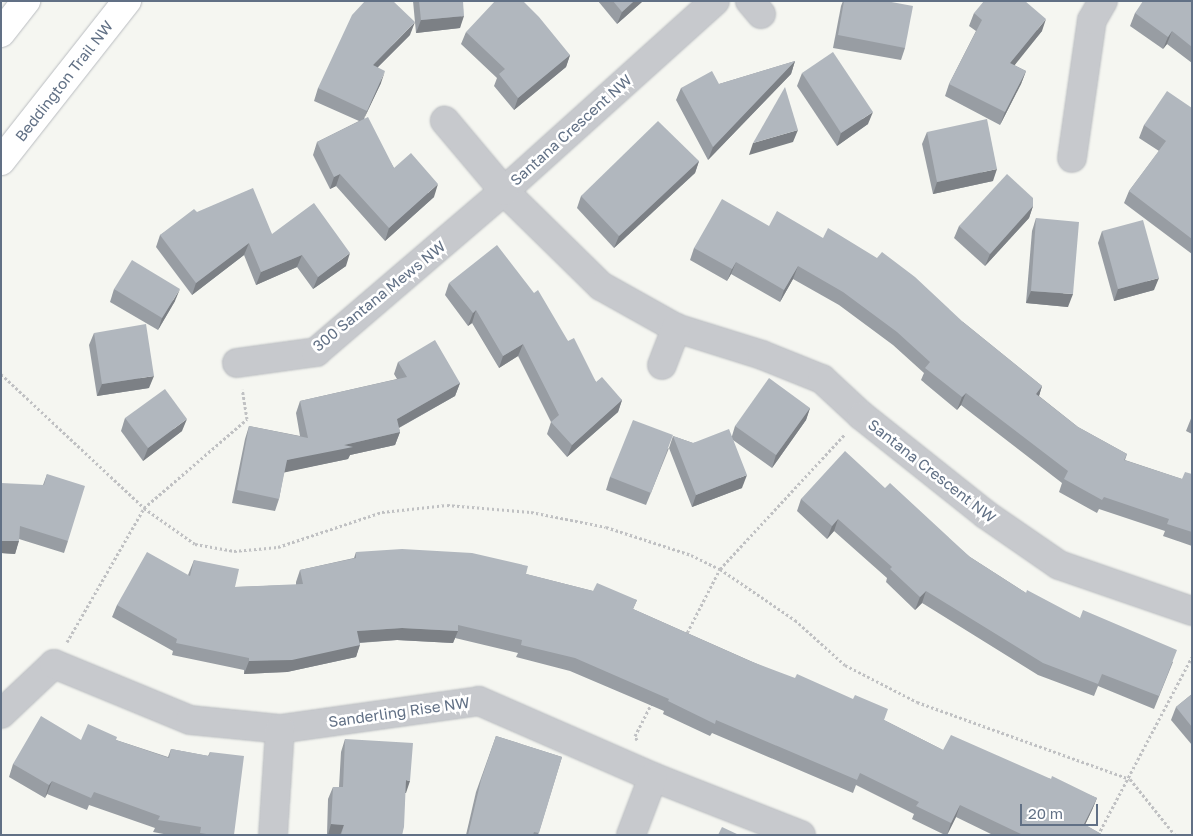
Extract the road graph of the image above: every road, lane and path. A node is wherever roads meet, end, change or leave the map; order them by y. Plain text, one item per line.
1 (24, 1) edge
2 (127, 1) edge
3 (715, 1) edge
4 (1103, 1) edge
5 (1, 26) edge
6 (1, 33) edge
7 (445, 121) dead end
8 (1072, 158) dead end
9 (1, 161) edge
10 (504, 191) junction
11 (676, 328) junction
12 (237, 363) joint
13 (662, 365) dead end
14 (1, 374) edge
15 (862, 416) junction
16 (144, 508) junction
17 (720, 569) junction
18 (1192, 611) edge
19 (684, 639) edge
20 (1192, 657) edge
21 (54, 664) junction
22 (653, 701) edge
23 (1, 714) edge
24 (280, 729) junction
25 (653, 777) junction
26 (1130, 779) junction
27 (273, 835) edge
28 (631, 835) edge
29 (801, 835) edge
30 (1098, 835) edge
31 (1175, 835) edge

1 - 5 main road
1 - 6 main road
2 - 9 main road, Beddington Trail NW
3 - 10 street, Santana Crescent NW
4 - 8 street
7 - 10 street
10 - 11 street, Santana Crescent NW
10 - 12 street, 300 Santana Mews NW
11 - 13 street
11 - 15 street, Santana Crescent NW
12 - 16 path
14 - 16 path
15 - 17 path
15 - 18 street, Santana Crescent NW
16 - 17 path
16 - 21 path
17 - 19 path
17 - 26 path
20 - 26 path
21 - 23 street
21 - 24 street, Sanderling Rise NW
22 - 25 path
24 - 25 street, Sanderling Rise NW
24 - 27 street
25 - 28 street
25 - 29 street, Sanderling Rise NW
26 - 30 path
26 - 31 path

